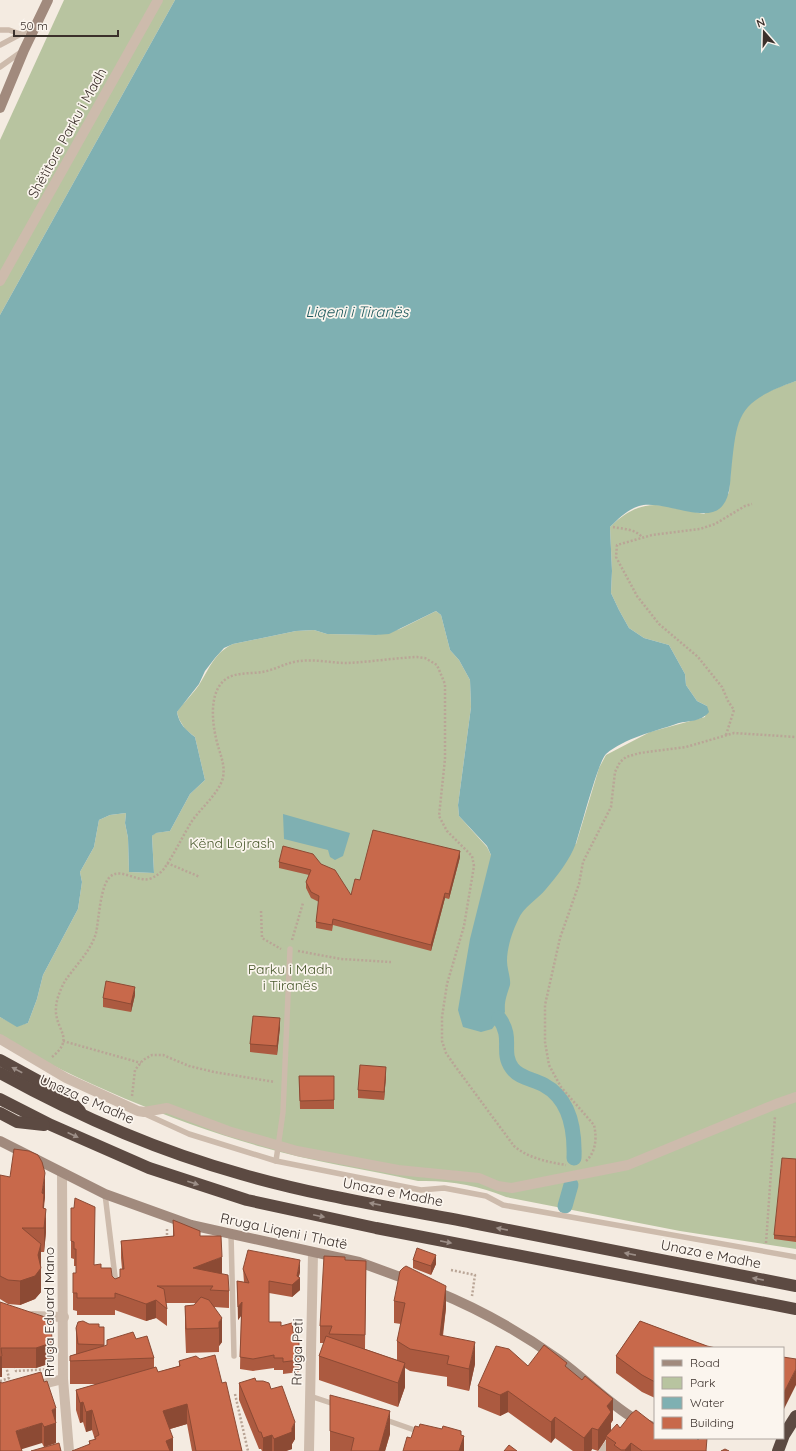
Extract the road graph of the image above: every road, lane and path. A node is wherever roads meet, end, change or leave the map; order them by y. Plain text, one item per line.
1 (48, 0) edge
2 (158, 0) edge
3 (36, 26) junction
4 (0, 30) edge
5 (20, 34) junction
6 (0, 45) edge
7 (24, 50) junction
8 (0, 67) edge
9 (0, 108) edge
10 (0, 280) edge
11 (752, 504) dead end
12 (613, 527) dead end
13 (642, 537) junction
14 (726, 735) junction
15 (796, 737) edge
16 (167, 863) junction
17 (200, 877) dead end
18 (303, 903) dead end
19 (261, 910) dead end
20 (290, 952) junction
21 (391, 962) dead end
22 (0, 1039) edge
23 (63, 1041) junction
24 (0, 1060) edge
25 (140, 1063) junction
26 (45, 1065) junction
27 (0, 1073) edge
28 (284, 1083) junction
29 (134, 1088) dead end
30 (796, 1097) edge
31 (0, 1099) edge
32 (776, 1104) junction
33 (138, 1110) junction
34 (0, 1113) edge
35 (84, 1114) junction
36 (51, 1126) junction
37 (0, 1141) edge
38 (278, 1146) junction
39 (276, 1161) junction
40 (583, 1162) dead end
41 (568, 1165) dead end
42 (62, 1173) junction
43 (105, 1194) junction
44 (168, 1224) dead end
45 (231, 1234) junction
46 (166, 1241) edge
47 (765, 1252) junction
48 (313, 1253) junction
49 (796, 1257) edge
50 (451, 1270) dead end
51 (796, 1286) edge
52 (116, 1292) edge
53 (470, 1306) junction
54 (796, 1309) edge
55 (23, 1316) edge
56 (64, 1317) junction
57 (234, 1356) dead end
58 (15, 1365) edge
59 (6, 1366) dead end
60 (53, 1368) dead end
61 (9, 1378) junction
62 (63, 1379) junction
63 (0, 1381) edge
64 (11, 1385) edge
65 (28, 1388) edge
66 (234, 1394) dead end
67 (310, 1396) junction
68 (345, 1407) edge
69 (796, 1416) edge
70 (632, 1417) junction
71 (380, 1418) edge
72 (654, 1428) edge
73 (429, 1435) edge
74 (784, 1435) edge
75 (782, 1439) edge
76 (69, 1451) edge
77 (248, 1451) edge
78 (309, 1451) edge
79 (604, 1451) edge
80 (778, 1451) edge

1 - 3 street
2 - 10 street, Shëtitore Parku i Madh
3 - 5 lane
3 - 7 street
4 - 5 lane
5 - 6 lane
7 - 8 lane
7 - 9 street
11 - 13 path
12 - 13 path
13 - 14 path
14 - 15 path
14 - 40 path
16 - 17 path
16 - 23 path
16 - 41 path
18 - 20 path
19 - 20 path
20 - 21 path
20 - 28 lane
22 - 26 street
23 - 25 path
23 - 26 path
35 -> 24 highway
25 - 28 path
25 - 29 path
26 - 33 street
27 - 35 highway, Unaza e Madhe
28 - 38 lane
30 - 32 street
31 - 36 highway
32 - 38 street
32 - 47 path
33 - 38 street
33 - 39 lane
34 - 36 highway
51 -> 35 highway, Unaza e Madhe
36 -> 54 highway
37 - 42 street, Rruga Liqeni i Thatë
38 - 39 lane
39 - 47 lane
42 - 43 street, Rruga Liqeni i Thatë
42 - 56 street, Rruga Eduard Mano
43 - 45 street, Rruga Liqeni i Thatë
43 - 52 lane
44 - 46 path
45 - 48 street, Rruga Liqeni i Thatë
45 - 57 lane
47 - 49 lane
48 - 53 street, Rruga Liqeni i Thatë
48 - 67 street, Rruga Peti
50 - 53 path
53 - 70 street, Rruga Liqeni i Thatë
55 - 56 street
56 - 62 street, Rruga Eduard Mano
58 - 60 path
59 - 61 path
61 - 63 path
61 - 64 path
62 - 65 street
62 - 76 street, Rruga Eduard Mano
66 - 77 path
67 - 68 lane
67 - 78 street, Rruga Peti
69 - 74 highway
70 - 72 street, Rruga Liqeni i Thatë
70 - 79 street
71 - 73 lane
75 - 80 highway

